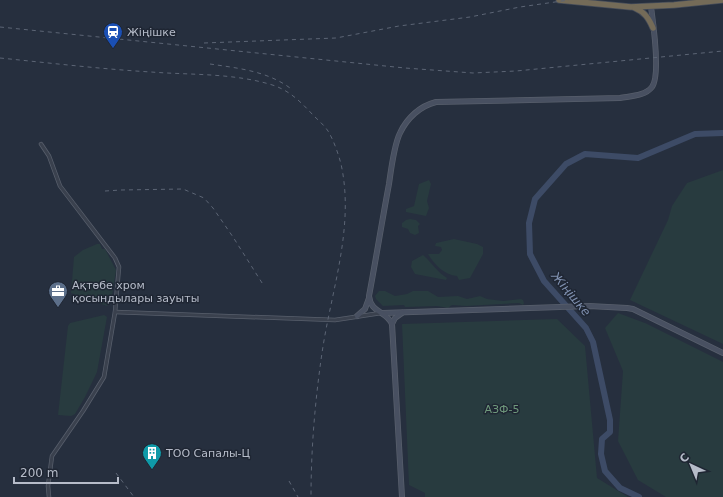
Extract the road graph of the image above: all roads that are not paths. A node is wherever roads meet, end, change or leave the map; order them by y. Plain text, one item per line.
1 (559, 0) edge
2 (723, 0) edge
3 (703, 1) edge
4 (715, 1) edge
5 (631, 7) junction
6 (651, 7) junction
7 (653, 28) junction
8 (41, 144) dead end
9 (370, 296) junction
10 (115, 312) junction
11 (382, 313) junction
12 (402, 313) junction
13 (357, 316) junction
14 (392, 324) junction
15 (723, 353) edge
16 (49, 497) edge
17 (402, 497) edge

1 - 5 highway
2 - 4 highway
3 - 4 highway
3 - 6 highway
5 - 6 highway
5 - 7 highway
6 - 7 street
7 - 9 street
8 - 10 street
9 - 11 street
9 - 13 street
10 - 13 street
10 - 16 street
11 - 12 street
11 - 13 street
11 - 14 street
12 - 14 street
12 - 15 street
14 - 17 street

